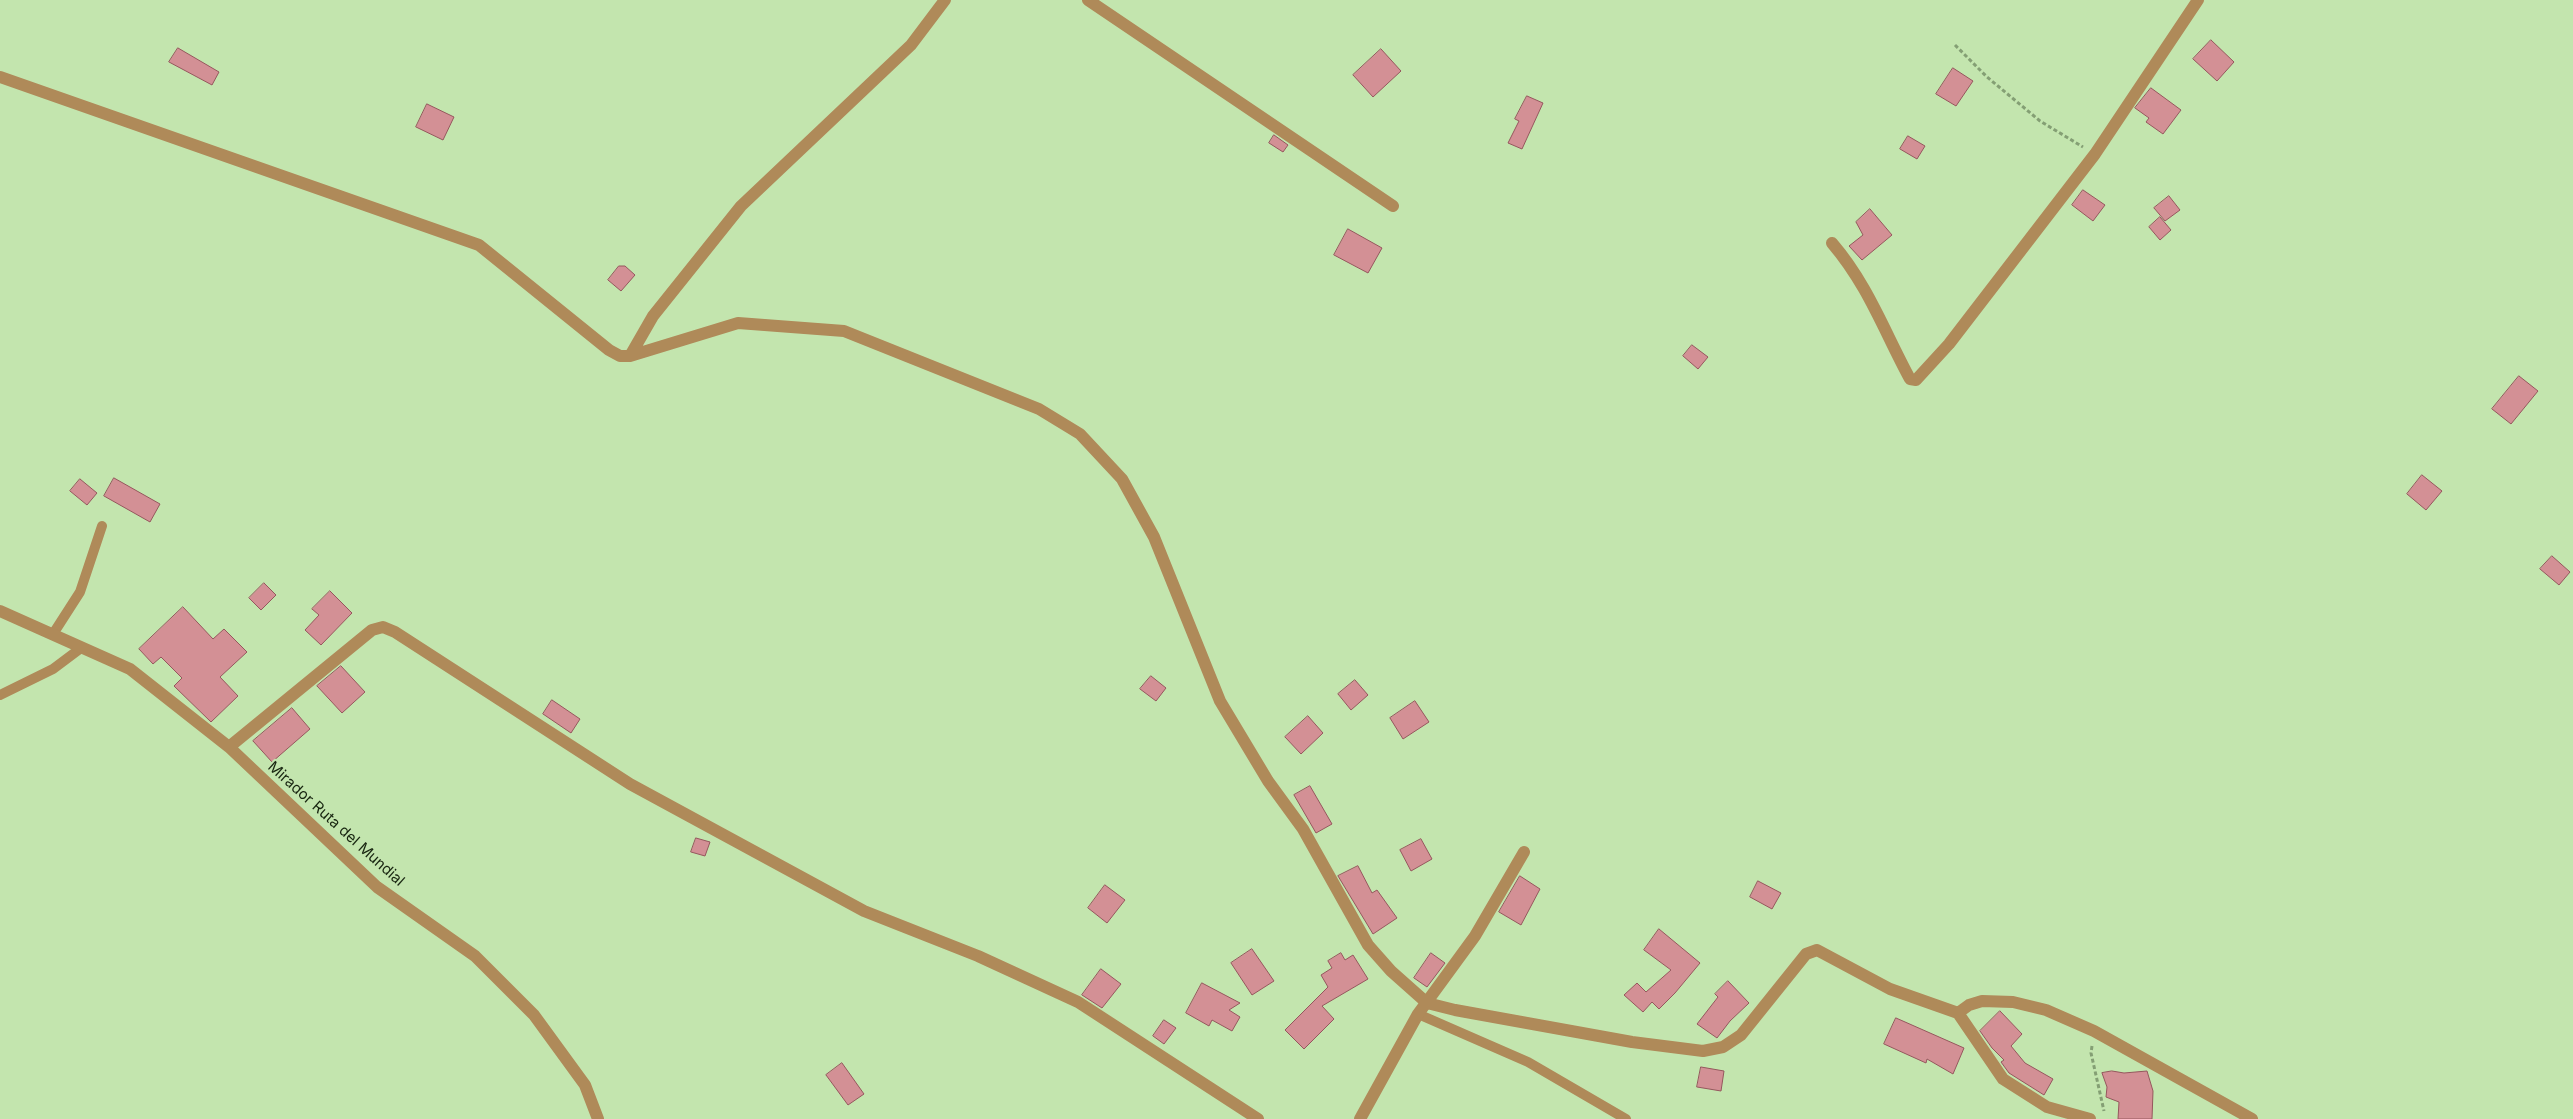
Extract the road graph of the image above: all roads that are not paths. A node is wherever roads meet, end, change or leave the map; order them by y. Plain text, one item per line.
1 (945, 0) edge
2 (1088, 0) edge
3 (2198, 0) edge
4 (0, 77) edge
5 (1393, 206) dead end
6 (1832, 243) dead end
7 (630, 356) junction
8 (102, 526) dead end
9 (0, 611) edge
10 (53, 634) junction
11 (81, 648) junction
12 (0, 696) edge
13 (229, 747) junction
14 (1524, 852) dead end
15 (1427, 1003) junction
16 (1958, 1013) junction
17 (1418, 1014) junction
18 (598, 1119) edge
19 (1258, 1119) edge
20 (1360, 1119) edge
21 (1626, 1119) edge
22 (2090, 1119) edge
23 (2252, 1119) edge

1 - 7 street
2 - 5 street
3 - 6 street
4 - 7 street
7 - 15 street
8 - 10 lane
9 - 10 street, Mirador Ruta del Mundial
10 - 11 street, Mirador Ruta del Mundial
11 - 12 lane
11 - 13 street, Mirador Ruta del Mundial
13 - 18 street, Mirador Ruta del Mundial
13 - 19 street
14 - 15 street
15 - 16 street
15 - 17 street
16 - 22 street
16 - 23 street
17 - 20 street
17 - 21 lane

